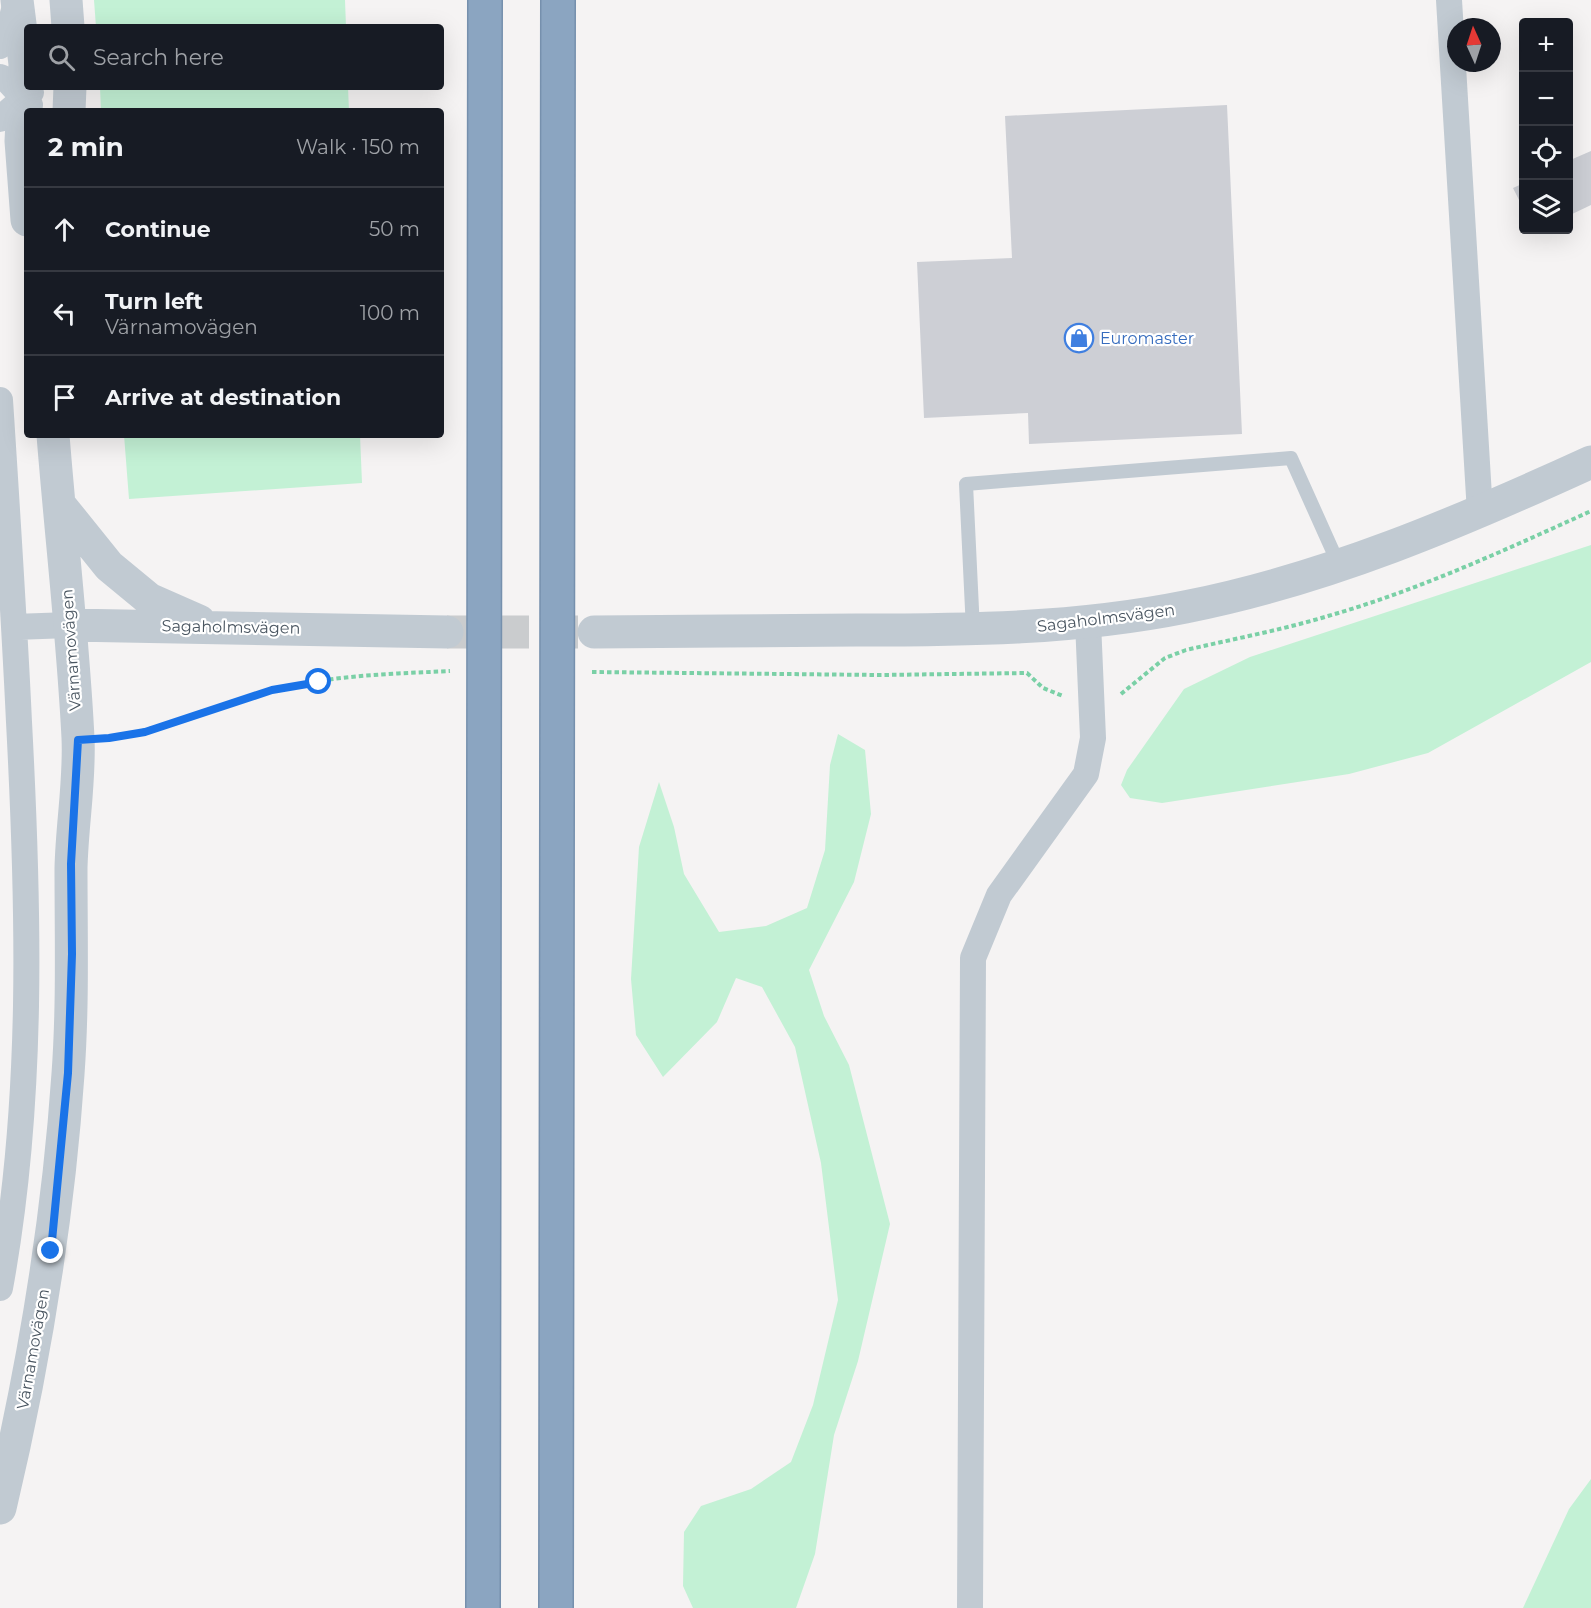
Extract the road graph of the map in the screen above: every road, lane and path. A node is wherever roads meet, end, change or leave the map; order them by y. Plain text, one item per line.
1 (17, 0) edge
2 (66, 0) edge
3 (485, 0) edge
4 (558, 0) edge
5 (1449, 0) edge
6 (68, 24) edge
7 (0, 45) edge
8 (24, 56) edge
9 (24, 70) edge
10 (70, 90) edge
11 (19, 98) edge
12 (69, 108) edge
13 (24, 180) edge
14 (0, 400) edge
15 (52, 438) edge
16 (1591, 462) edge
17 (59, 504) junction
18 (1480, 513) junction
19 (1340, 567) junction
20 (1088, 622) junction
21 (70, 625) junction
22 (14, 627) junction
23 (211, 627) junction
24 (974, 630) junction
25 (447, 632) tunnel mouth
26 (594, 632) tunnel mouth
27 (450, 671) dead end
28 (78, 740) junction
29 (0, 1288) edge
30 (0, 1508) edge
31 (483, 1608) edge
32 (556, 1608) edge
33 (970, 1608) edge

1 - 7 street
1 - 8 street
2 - 6 street
3 - 31 highway
4 - 32 highway
5 - 18 street
9 - 11 street
10 - 12 street
11 - 13 street
14 - 22 street
15 - 17 street, Värnamovägen
16 - 18 street, Sagaholmsvägen
17 - 21 street, Värnamovägen
17 - 23 street
18 - 19 street, Sagaholmsvägen
19 - 20 street, Sagaholmsvägen
19 - 24 lane
20 - 24 street, Sagaholmsvägen
20 - 33 street
21 - 22 street, Sagaholmsvägen
21 - 23 street, Sagaholmsvägen
21 - 28 street, Värnamovägen
22 - 29 street
23 - 25 street, Sagaholmsvägen
24 - 26 street, Sagaholmsvägen
27 - 28 path
28 - 30 street, Värnamovägen

